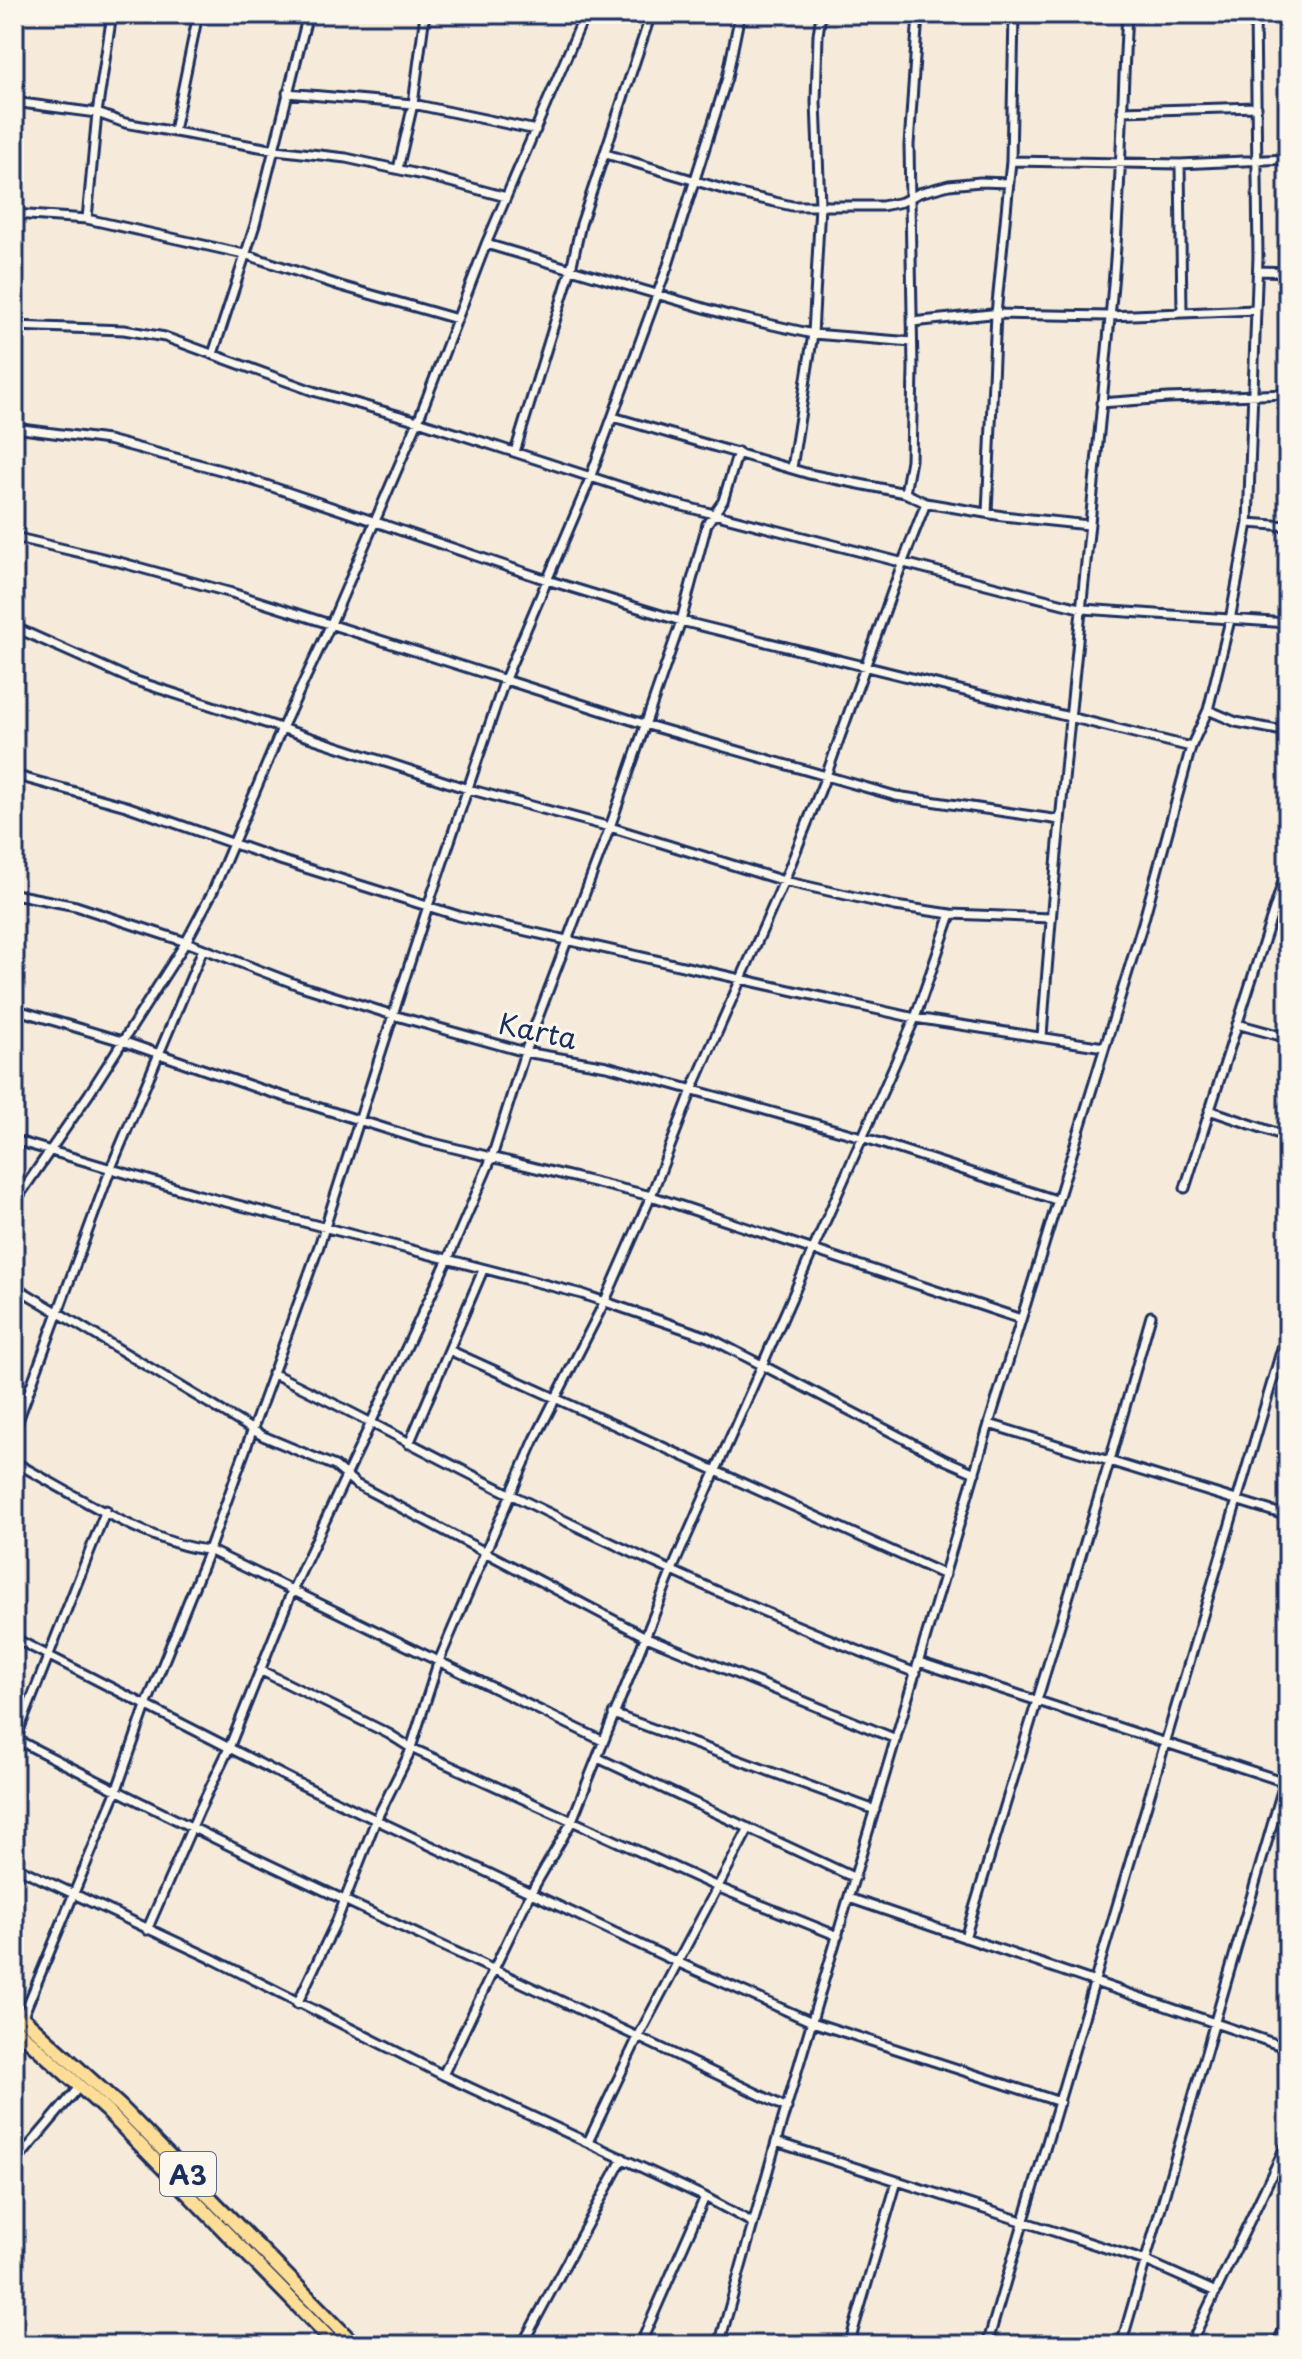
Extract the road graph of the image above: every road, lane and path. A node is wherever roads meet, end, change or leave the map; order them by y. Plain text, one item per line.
1 (112, 14) edge
2 (198, 14) edge
3 (308, 14) edge
4 (425, 14) edge
5 (585, 14) edge
6 (651, 14) edge
7 (740, 14) edge
8 (821, 14) edge
9 (918, 14) edge
10 (1014, 14) edge
11 (1127, 14) edge
12 (1255, 14) edge
13 (287, 93) junction
14 (14, 102) edge
15 (413, 104) junction
16 (1257, 107) junction
17 (1122, 111) junction
18 (97, 113) junction
19 (536, 130) junction
20 (174, 131) junction
21 (276, 150) junction
22 (606, 154) junction
23 (1288, 159) edge
24 (1011, 161) junction
25 (1257, 161) junction
26 (1121, 163) junction
27 (1180, 164) junction
28 (398, 169) junction
29 (695, 180) junction
30 (1009, 183) junction
31 (506, 197) junction
32 (909, 199) junction
33 (820, 205) junction
34 (14, 214) edge
35 (87, 219) junction
36 (486, 244) junction
37 (244, 254) junction
38 (571, 269) junction
39 (1258, 271) junction
40 (1288, 272) edge
41 (658, 294) junction
42 (1256, 310) junction
43 (1182, 313) junction
44 (996, 314) junction
45 (1109, 316) junction
46 (457, 319) junction
47 (912, 322) junction
48 (14, 326) edge
49 (813, 334) junction
50 (912, 342) junction
51 (213, 354) junction
52 (1252, 394) junction
53 (1288, 394) edge
54 (1101, 403) junction
55 (613, 417) junction
56 (418, 421) junction
57 (14, 428) edge
58 (515, 452) junction
59 (738, 452) junction
60 (792, 468) junction
61 (590, 477) junction
62 (905, 493) junction
63 (926, 503) junction
64 (987, 513) junction
65 (715, 514) junction
66 (374, 523) junction
67 (1248, 523) junction
68 (1089, 525) junction
69 (1288, 526) edge
70 (14, 537) edge
71 (902, 564) junction
72 (547, 580) junction
73 (1083, 609) junction
74 (1230, 620) junction
75 (681, 621) junction
76 (1288, 623) edge
77 (330, 626) junction
78 (14, 627) edge
79 (866, 667) junction
80 (505, 679) junction
81 (1208, 710) junction
82 (1071, 716) junction
83 (644, 724) junction
84 (282, 728) junction
85 (1288, 732) edge
86 (1191, 747) junction
87 (14, 775) edge
88 (826, 776) junction
89 (468, 789) junction
90 (1060, 820) junction
91 (610, 827) junction
92 (234, 843) junction
93 (1288, 866) edge
94 (784, 881) junction
95 (14, 894) edge
96 (428, 906) junction
97 (951, 914) junction
98 (1050, 918) junction
99 (568, 941) junction
100 (186, 942) junction
101 (203, 949) junction
102 (742, 981) junction
103 (14, 1009) edge
104 (393, 1015) junction
105 (915, 1018) junction
106 (1237, 1024) junction
107 (1042, 1037) junction
108 (1288, 1038) edge
109 (122, 1041) junction
110 (1104, 1047) junction
111 (525, 1052) junction
112 (158, 1055) junction
113 (692, 1090) junction
114 (1209, 1110) junction
115 (358, 1120) junction
116 (862, 1137) junction
117 (1288, 1137) edge
118 (14, 1140) edge
119 (50, 1149) junction
120 (492, 1157) junction
121 (111, 1168) junction
122 (1185, 1188) dead end
123 (651, 1196) junction
124 (1056, 1200) junction
125 (14, 1203) edge
126 (324, 1228) junction
127 (812, 1250) junction
128 (447, 1261) junction
129 (483, 1270) junction
130 (14, 1286) edge
131 (605, 1301) junction
132 (56, 1311) junction
133 (1151, 1316) dead end
134 (1021, 1319) junction
135 (1288, 1328) edge
136 (449, 1350) junction
137 (763, 1365) junction
138 (272, 1373) junction
139 (555, 1397) junction
140 (371, 1422) junction
141 (989, 1424) junction
142 (251, 1428) junction
143 (14, 1432) edge
144 (409, 1444) junction
145 (1110, 1460) junction
146 (14, 1462) edge
147 (717, 1471) junction
148 (975, 1473) junction
149 (347, 1476) junction
150 (511, 1495) junction
151 (1237, 1499) junction
152 (106, 1510) junction
153 (1288, 1516) edge
154 (209, 1550) junction
155 (485, 1553) junction
156 (672, 1570) junction
157 (945, 1575) junction
158 (292, 1591) junction
159 (644, 1636) junction
160 (14, 1638) edge
161 (47, 1656) junction
162 (919, 1662) junction
163 (438, 1663) junction
164 (260, 1670) junction
165 (916, 1673) junction
166 (1037, 1699) junction
167 (146, 1706) junction
168 (613, 1714) junction
169 (896, 1739) junction
170 (15, 1740) edge
171 (603, 1741) junction
172 (1165, 1741) junction
173 (229, 1748) junction
174 (411, 1748) junction
175 (598, 1758) junction
176 (1288, 1770) edge
177 (1286, 1783) edge
178 (116, 1792) junction
179 (875, 1810) junction
180 (376, 1820) junction
181 (571, 1823) junction
182 (192, 1826) junction
183 (749, 1828) junction
184 (14, 1866) edge
185 (855, 1878) junction
186 (718, 1888) junction
187 (74, 1894) junction
188 (530, 1894) junction
189 (849, 1898) junction
190 (344, 1902) junction
191 (147, 1930) junction
192 (838, 1936) junction
193 (965, 1938) junction
194 (677, 1962) junction
195 (495, 1968) junction
196 (1096, 1983) junction
197 (297, 2004) junction
198 (17, 2021) edge
199 (812, 2022) junction
200 (1213, 2024) junction
201 (639, 2035) junction
202 (1288, 2048) edge
203 (443, 2075) junction
204 (80, 2086) junction
205 (1060, 2102) junction
206 (787, 2108) junction
207 (1288, 2141) edge
208 (588, 2142) junction
209 (776, 2142) junction
210 (623, 2158) junction
211 (14, 2164) edge
212 (897, 2181) junction
213 (705, 2197) junction
214 (753, 2223) junction
215 (1025, 2223) junction
216 (1146, 2261) junction
217 (1216, 2292) junction
218 (1288, 2321) edge
219 (1191, 2343) edge
220 (336, 2345) edge
221 (355, 2345) edge
222 (522, 2345) edge
223 (640, 2345) edge
224 (719, 2345) edge
225 (849, 2345) edge
226 (987, 2345) edge
227 (1121, 2345) edge
228 (1200, 2345) edge
229 (1276, 2345) edge

1 - 18 street
2 - 20 street
3 - 13 street
4 - 15 street
5 - 19 street
6 - 22 street
7 - 29 street
8 - 33 street
9 - 32 street
10 - 24 street
11 - 17 street
12 - 16 street
13 - 15 street
13 - 21 street
14 - 18 street
15 - 19 street
15 - 28 street
16 - 17 street
16 - 25 street
17 - 26 street
18 - 20 street
18 - 35 street
19 - 31 street
20 - 21 street
21 - 28 street
21 - 37 street
22 - 29 street
22 - 38 street
23 - 25 street
24 - 26 street
24 - 30 street
25 - 27 street
25 - 39 street
26 - 27 street
26 - 45 street
27 - 43 street
28 - 31 street
29 - 33 street
29 - 41 street
30 - 32 street
30 - 44 street
31 - 36 street
32 - 33 street
32 - 47 street
33 - 49 street
34 - 35 street
35 - 37 street
36 - 38 street
36 - 46 street
37 - 46 street
37 - 51 street
38 - 41 street
38 - 58 street
39 - 40 street
39 - 42 street
41 - 49 street
41 - 55 street
42 - 43 street
42 - 52 street
43 - 45 street
44 - 45 street
44 - 47 street
44 - 64 street
45 - 54 street
46 - 56 street
47 - 50 street
48 - 51 street
49 - 50 street
49 - 60 street
50 - 62 street
51 - 56 street
52 - 53 street
52 - 54 street
52 - 67 street
54 - 68 street
55 - 59 street
55 - 61 street
56 - 58 street
56 - 66 street
57 - 66 street
58 - 61 street
59 - 60 street
59 - 65 street
60 - 62 street
61 - 65 street
61 - 72 street
62 - 63 street
63 - 64 street
63 - 71 street
64 - 68 street
65 - 71 street
65 - 75 street
66 - 72 street
66 - 77 street
67 - 69 street
67 - 74 street
68 - 73 street
70 - 77 street
71 - 73 street
71 - 79 street
72 - 75 street
72 - 80 street
73 - 74 street
73 - 82 street
74 - 76 street
74 - 81 street
75 - 79 street
75 - 83 street
77 - 80 street
77 - 84 street
78 - 84 street
79 - 82 street
79 - 88 street
80 - 83 street
80 - 89 street
81 - 85 street
81 - 86 street
82 - 86 street
82 - 90 street
83 - 88 street
83 - 91 street
84 - 89 street
84 - 92 street
86 - 110 street
87 - 92 street
88 - 90 street
88 - 94 street
89 - 91 street
89 - 96 street
90 - 98 street
91 - 94 street
91 - 99 street
92 - 96 street
92 - 100 street
93 - 106 street
94 - 97 street
94 - 102 street
95 - 100 street, Karta
96 - 99 street
96 - 104 street
97 - 98 street
97 - 105 street
98 - 107 street
99 - 102 street
99 - 111 street
100 - 101 street, Karta
100 - 109 street
101 - 104 street, Karta
101 - 112 street
102 - 105 street
102 - 113 street
103 - 109 street
104 - 111 street, Karta
104 - 115 street
105 - 107 street
105 - 116 street
106 - 108 street
106 - 114 street
107 - 110 street
109 - 112 street
109 - 119 street
110 - 124 street
111 - 113 street, Karta
111 - 120 street
112 - 115 street
112 - 121 street
113 - 116 street, Karta
113 - 123 street
114 - 117 street
114 - 122 street
115 - 120 street
115 - 126 street
116 - 124 street, Karta
116 - 127 street
118 - 119 street
119 - 121 street
119 - 125 street
120 - 123 street
120 - 128 street
121 - 126 street
121 - 132 street
123 - 127 street
123 - 131 street
124 - 134 street
126 - 128 street
126 - 138 street
127 - 134 street
127 - 137 street
128 - 129 street
128 - 140 street
129 - 131 street
129 - 136 street
130 - 132 street
131 - 137 street
131 - 139 street
132 - 142 street
132 - 143 street
133 - 145 street
134 - 141 street
135 - 151 street
136 - 139 street
136 - 144 street
137 - 147 street
137 - 148 street
138 - 140 street
138 - 142 street
139 - 147 street
139 - 150 street
140 - 144 street
140 - 149 street
141 - 145 street
141 - 148 street
142 - 149 street
142 - 154 street
144 - 150 street
145 - 151 street
145 - 166 street
146 - 152 street
147 - 156 street
147 - 157 street
148 - 157 street
149 - 155 street
149 - 158 street
150 - 155 street
150 - 156 street
151 - 153 street
151 - 172 street
152 - 154 street
152 - 161 street
154 - 158 street
154 - 167 street
155 - 159 street
155 - 163 street
156 - 159 street
156 - 165 street
157 - 162 street
158 - 163 street
158 - 164 street
159 - 168 street
159 - 169 street
160 - 161 street
161 - 167 street
161 - 170 street
162 - 165 street
162 - 166 street
163 - 171 street
163 - 174 street
164 - 173 street
164 - 174 street
165 - 169 street
166 - 172 street
166 - 193 street
167 - 173 street
167 - 178 street
168 - 171 street
168 - 179 street
169 - 179 street
170 - 178 street
171 - 175 street
172 - 177 street
172 - 196 street
173 - 180 street
173 - 182 street
174 - 180 street
174 - 181 street
175 - 181 street
175 - 183 street
176 - 177 street
177 - 200 street
178 - 182 street
178 - 187 street
179 - 185 street
180 - 188 street
180 - 190 street
181 - 186 street
181 - 188 street
182 - 190 street
182 - 191 street
183 - 185 street
183 - 186 street
184 - 187 street
185 - 189 street
186 - 192 street
186 - 194 street
187 - 191 street
187 - 198 street
188 - 194 street
188 - 195 street
189 - 192 street
189 - 193 street
190 - 195 street
190 - 197 street
191 - 197 street
192 - 199 street
193 - 196 street
194 - 199 street
194 - 201 street
195 - 201 street
195 - 203 street
196 - 200 street
196 - 205 street
197 - 203 street
198 - 204 highway, A3
198 - 221 highway, A3
199 - 205 street
199 - 206 street
200 - 202 street
200 - 216 street
201 - 206 street
201 - 208 street
203 - 208 street
204 - 211 street
204 - 220 highway, A3
205 - 215 street
206 - 209 street
207 - 217 street
208 - 210 street
209 - 212 street
209 - 214 street
210 - 213 street
210 - 222 street
212 - 215 street
212 - 225 street
213 - 214 street
213 - 223 street
214 - 224 street
215 - 216 street
215 - 226 street
216 - 217 street
216 - 227 street
217 - 219 street
218 - 229 street
219 - 228 street

